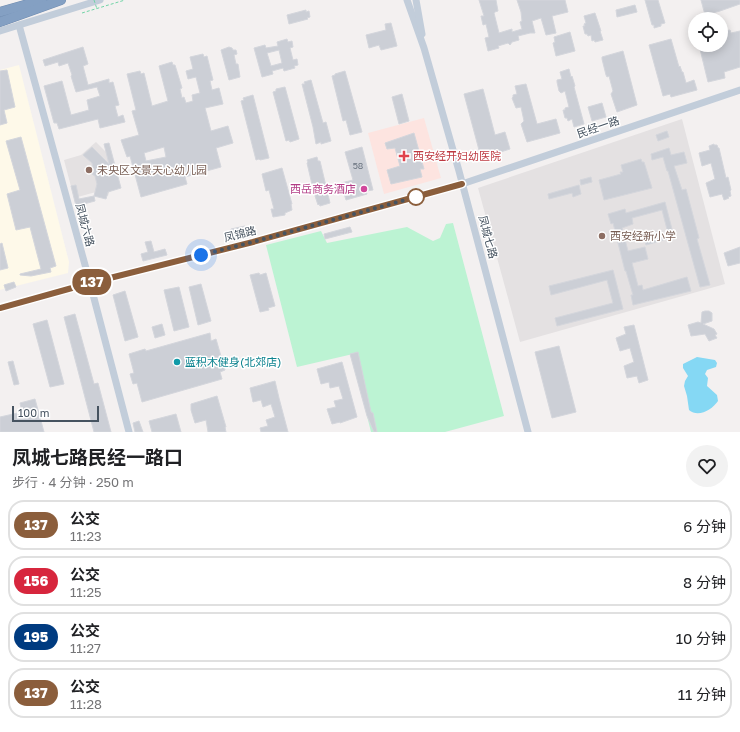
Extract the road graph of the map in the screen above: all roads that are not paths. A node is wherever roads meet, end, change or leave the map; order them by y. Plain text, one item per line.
1 (42, 0) edge
2 (61, 0) edge
3 (100, 0) edge
4 (407, 0) edge
5 (416, 0) edge
6 (1, 17) edge
7 (19, 25) junction
8 (0, 31) edge
9 (424, 48) junction
10 (740, 90) edge
11 (462, 184) junction
12 (90, 283) junction
13 (0, 308) edge
14 (128, 432) edge
15 (528, 432) edge

1 - 6 highway
2 - 6 highway
3 - 7 street
4 - 9 street, 凤城七路
5 - 9 street, 凤城七路
7 - 8 street
7 - 12 street, 凤城六路
9 - 11 street, 凤城七路
10 - 11 street, 民经一路
11 - 12 street, 凤锦路
11 - 15 street, 凤城七路
12 - 13 street, 凤锦路
12 - 14 street, 凤城六路

